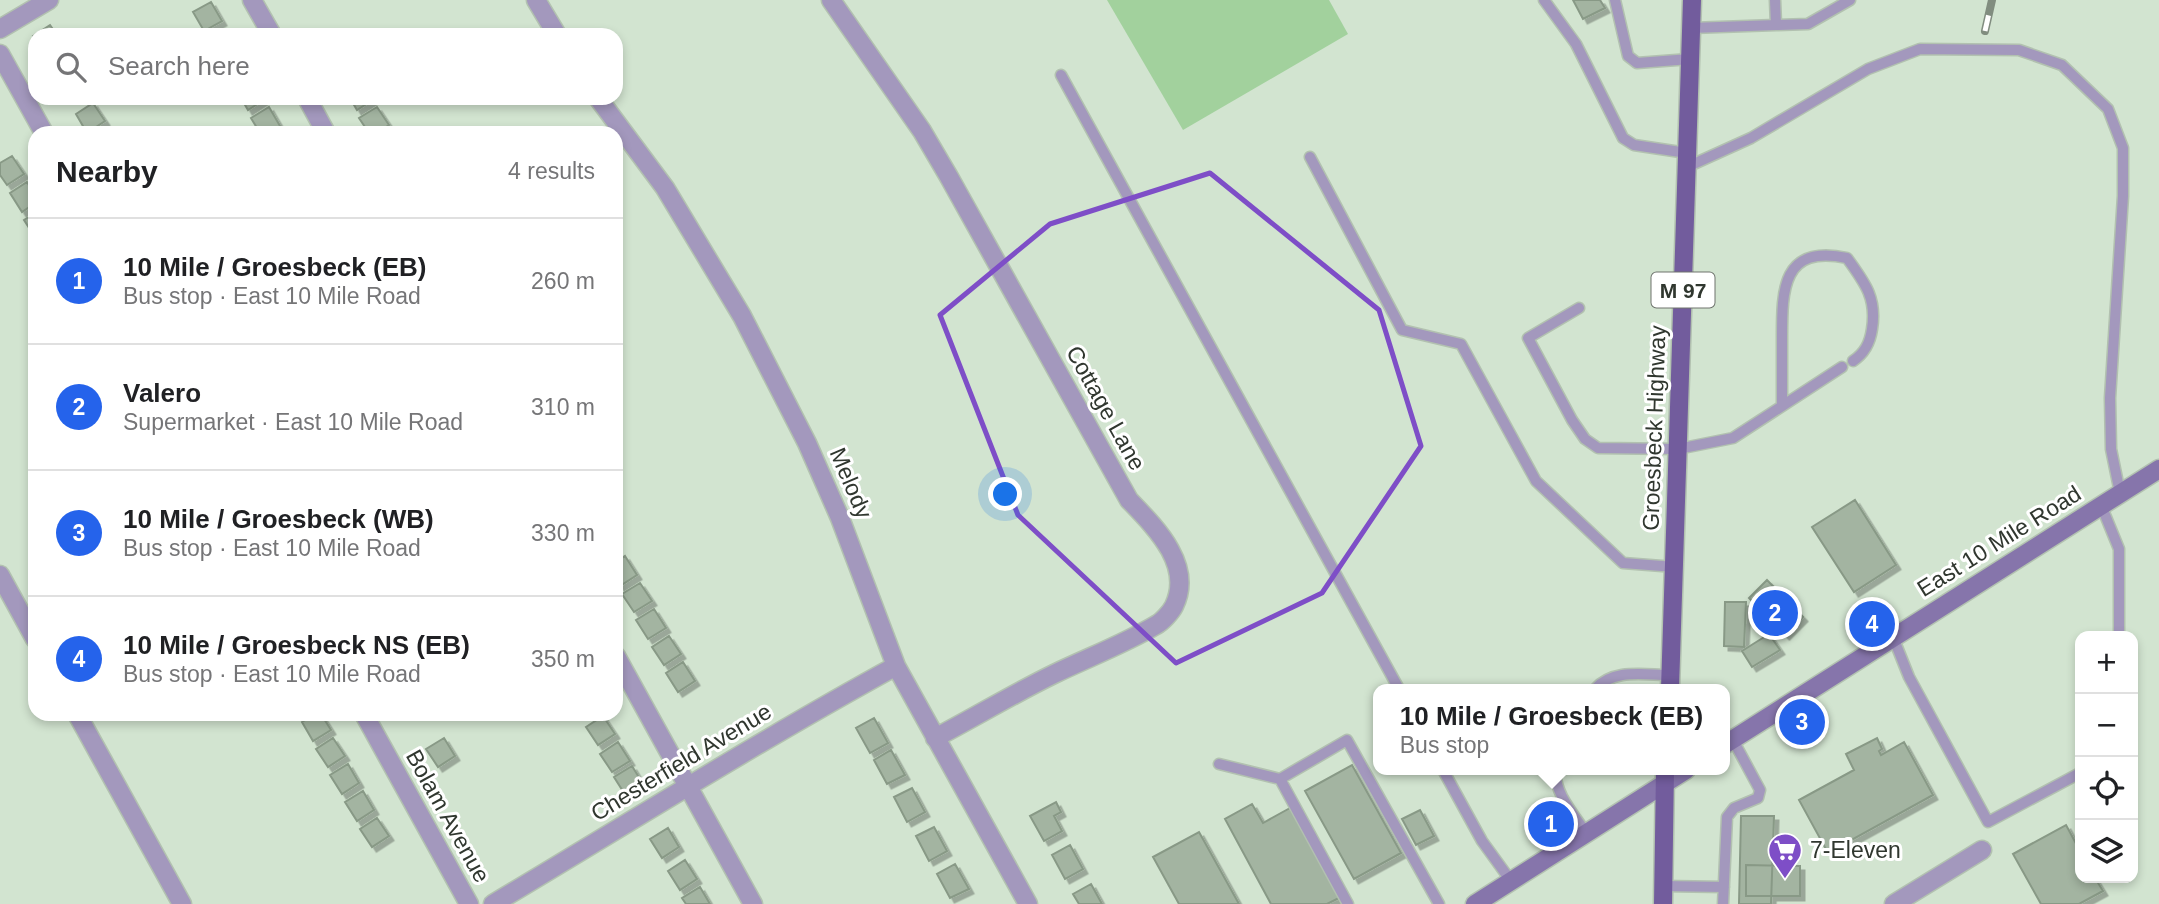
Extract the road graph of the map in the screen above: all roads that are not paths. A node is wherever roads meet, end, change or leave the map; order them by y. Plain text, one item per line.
1 (49, 0) edge
2 (252, 0) edge
3 (536, 0) edge
4 (831, 0) edge
5 (1544, 0) edge
6 (1615, 0) edge
7 (1692, 0) edge
8 (1775, 0) edge
9 (1850, 0) edge
10 (1776, 25) junction
11 (1691, 27) junction
12 (268, 28) edge
13 (553, 28) edge
14 (0, 29) edge
15 (0, 54) edge
16 (1690, 59) junction
17 (1061, 75) dead end
18 (28, 104) edge
19 (28, 105) edge
20 (311, 105) edge
21 (603, 105) edge
22 (40, 126) edge
23 (322, 126) edge
24 (619, 126) edge
25 (623, 132) edge
26 (1310, 157) dead end
27 (1687, 160) junction
28 (1579, 308) dead end
29 (1853, 361) dead end
30 (1842, 368) dead end
31 (1782, 405) junction
32 (1678, 449) junction
33 (2159, 469) edge
34 (2120, 494) junction
35 (2101, 505) junction
36 (1675, 567) junction
37 (0, 575) edge
38 (28, 626) edge
39 (2119, 631) edge
40 (1893, 637) junction
41 (896, 666) junction
42 (623, 669) edge
43 (1670, 682) edge
44 (1396, 684) edge
45 (1600, 684) edge
46 (81, 721) edge
47 (368, 721) edge
48 (936, 738) junction
49 (1730, 741) edge
50 (1730, 745) edge
51 (1219, 764) dead end
52 (1446, 775) edge
53 (1556, 775) edge
54 (2075, 776) edge
55 (1665, 777) edge
56 (1280, 779) junction
57 (688, 787) junction
58 (1586, 833) junction
59 (1982, 850) dead end
60 (1511, 881) junction
61 (1724, 887) junction
62 (1663, 895) edge
63 (182, 904) edge
64 (469, 904) edge
65 (493, 904) edge
66 (752, 904) edge
67 (1028, 904) edge
68 (1348, 904) edge
69 (1439, 904) edge
70 (1475, 904) edge
71 (1723, 904) edge
72 (1894, 904) edge

1 - 14 street
2 - 12 street
3 - 13 street
4 - 48 street, Cottage Lane
5 - 27 lane
6 - 16 lane
7 - 11 main road, Groesbeck Highway / M 97
8 - 10 lane
9 - 10 lane
10 - 11 lane
11 - 16 main road, Groesbeck Highway / M 97
15 - 18 street
16 - 27 main road, Groesbeck Highway / M 97
17 - 44 lane
19 - 22 street
20 - 23 street
21 - 24 street, Melody
25 - 41 street, Melody
26 - 36 lane
27 - 32 main road, Groesbeck Highway / M 97
27 - 34 lane
28 - 32 lane
29 - 31 lane
30 - 31 lane
31 - 32 lane
32 - 36 main road, Groesbeck Highway / M 97
33 - 34 main road, East 10 Mile Road
34 - 35 main road, East 10 Mile Road
35 - 39 lane
35 - 40 main road, East 10 Mile Road
36 - 43 main road, Groesbeck Highway / M 97
37 - 38 street
40 - 49 main road, East 10 Mile Road
40 - 54 lane
41 - 48 street, Melody
41 - 57 street, Chesterfield Avenue
42 - 57 street
43 - 45 lane
46 - 63 street
47 - 64 street, Bolam Avenue
48 - 67 street, Melody
50 - 61 lane
51 - 56 lane
52 - 60 lane
53 - 58 lane
55 - 58 main road
55 - 62 main road
56 - 68 lane
56 - 69 lane
57 - 65 street, Chesterfield Avenue
57 - 66 street
58 - 60 main road
59 - 72 street
60 - 70 main road
61 - 62 lane
61 - 71 lane

